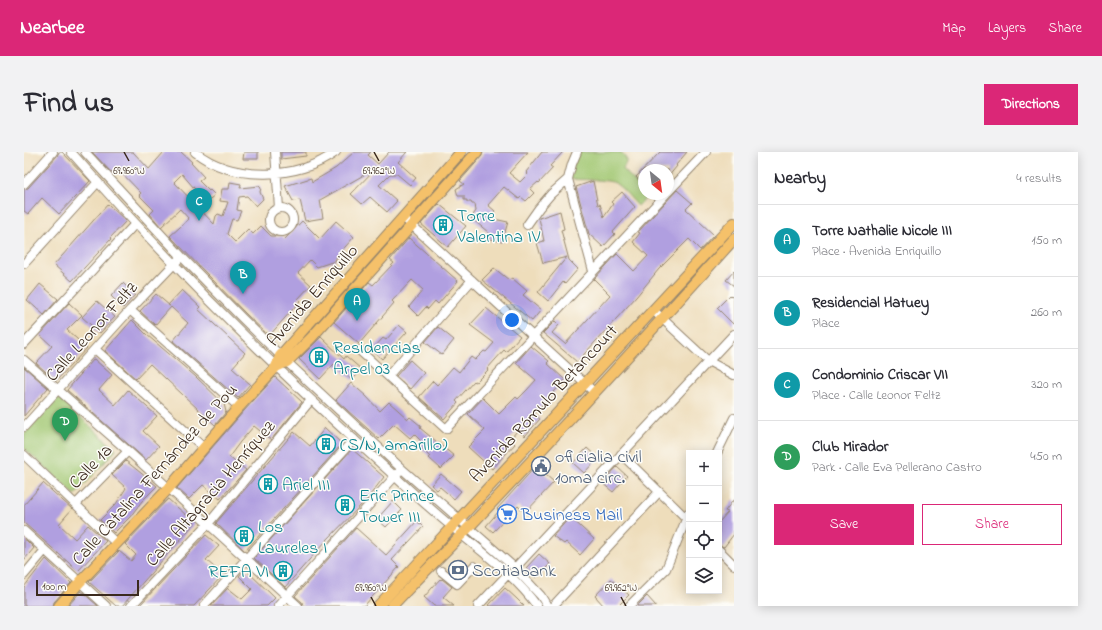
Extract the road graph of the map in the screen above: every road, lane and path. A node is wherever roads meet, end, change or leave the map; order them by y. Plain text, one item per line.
1 (53, 152) edge
2 (71, 152) edge
3 (85, 152) edge
4 (195, 152) edge
5 (275, 152) edge
6 (336, 152) edge
7 (461, 152) edge
8 (478, 152) edge
9 (577, 152) edge
10 (706, 152) edge
11 (277, 173) junction
12 (568, 179) junction
13 (98, 182) junction
14 (24, 184) edge
15 (674, 186) edge
16 (660, 200) edge
17 (279, 208) dead end
18 (403, 217) junction
19 (734, 223) edge
20 (135, 224) junction
21 (412, 225) junction
22 (527, 225) dead end
23 (734, 239) edge
24 (182, 257) junction
25 (24, 264) edge
26 (174, 264) junction
27 (593, 271) junction
28 (472, 280) junction
29 (130, 310) junction
30 (653, 310) junction
31 (662, 319) junction
32 (734, 334) edge
33 (534, 336) junction
34 (24, 344) edge
35 (95, 349) junction
36 (358, 350) dead end
37 (283, 359) junction
38 (24, 360) edge
39 (708, 361) junction
40 (276, 367) junction
41 (734, 375) edge
42 (388, 376) junction
43 (585, 384) junction
44 (58, 390) junction
45 (594, 392) junction
46 (311, 400) junction
47 (239, 407) junction
48 (734, 418) edge
49 (24, 427) edge
50 (354, 439) junction
51 (204, 447) junction
52 (718, 450) edge
53 (128, 451) junction
54 (622, 454) junction
55 (24, 455) edge
56 (402, 469) junction
57 (395, 476) junction
58 (168, 488) junction
59 (659, 492) junction
60 (76, 504) junction
61 (686, 515) edge
62 (459, 519) junction
63 (686, 522) edge
64 (208, 524) junction
65 (451, 527) junction
66 (465, 530) junction
67 (24, 531) edge
68 (116, 543) junction
69 (45, 550) junction
70 (722, 553) edge
71 (247, 560) junction
72 (734, 565) edge
73 (474, 566) dead end
74 (515, 568) junction
75 (441, 571) dead end
76 (508, 574) junction
77 (24, 575) edge
78 (80, 582) junction
79 (287, 596) junction
80 (59, 606) edge
81 (106, 606) edge
82 (131, 606) edge
83 (204, 606) edge
84 (278, 606) edge
85 (298, 606) edge
86 (378, 606) edge
87 (392, 606) edge
88 (478, 606) edge
89 (537, 606) edge
90 (547, 606) edge
91 (552, 606) edge
92 (629, 606) edge

1 - 14 street
2 - 13 street
3 - 24 street
4 - 11 street
5 - 11 street
6 - 11 street
7 - 18 main road, Avenida Enriquillo
8 - 21 main road, Avenida Enriquillo
9 - 12 street
10 - 15 street
11 - 17 street
12 - 22 street
12 - 27 street
13 - 20 street
13 - 25 street
16 - 27 street
18 - 21 street
18 - 37 main road, Avenida Enriquillo
19 - 30 main road, Avenida Rómulo Betancourt
20 - 26 street
20 - 34 street
21 - 28 street
21 - 37 main road, Avenida Enriquillo
23 - 31 main road, Avenida Rómulo Betancourt
24 - 26 street, Calle Leonor Feltz
24 - 37 street
26 - 29 street, Calle Leonor Feltz
26 - 40 street
27 - 33 street
28 - 33 street
28 - 42 street
29 - 35 street, Calle Leonor Feltz
29 - 47 street
30 - 31 street
30 - 43 main road, Avenida Rómulo Betancourt
31 - 39 street
31 - 45 main road, Avenida Rómulo Betancourt
32 - 39 street
33 - 42 street
33 - 43 street
35 - 44 street, Calle Leonor Feltz
35 - 51 street
36 - 42 street
37 - 40 main road, Avenida Enriquillo
37 - 56 street
38 - 44 street
39 - 41 street
39 - 54 street
40 - 46 street
40 - 47 main road, Calle Catalina Fernández de Pou
43 - 45 street
43 - 62 main road, Avenida Rómulo Betancourt
44 - 49 street, Calle Leonor Feltz
44 - 53 street
45 - 66 main road, Avenida Rómulo Betancourt
46 - 50 street
46 - 64 street, Calle Altagracia Henríquez
47 - 51 main road, Calle Catalina Fernández de Pou
48 - 52 street
50 - 57 street
50 - 71 street
51 - 58 main road, Calle Catalina Fernández de Pou
53 - 58 street
53 - 60 street, Calle 1a
54 - 59 street
54 - 74 street
55 - 60 street
56 - 57 street
56 - 62 street
57 - 65 street
57 - 79 street
58 - 64 street
58 - 68 main road, Calle Catalina Fernández de Pou
59 - 61 street
59 - 91 street
60 - 68 street
62 - 65 main road, Avenida Rómulo Betancourt
62 - 66 street
63 - 92 street
64 - 71 street
64 - 82 street, Calle Altagracia Henríquez
65 - 66 street
65 - 86 main road, Avenida Rómulo Betancourt
66 - 74 street
66 - 76 street
66 - 87 main road, Avenida Rómulo Betancourt
67 - 69 street
68 - 78 main road, Calle Catalina Fernández de Pou
69 - 77 street
69 - 78 street
70 - 72 street
71 - 79 street
71 - 83 street
73 - 75 street
74 - 90 street
76 - 88 street
76 - 89 street
78 - 80 main road, Calle Catalina Fernández de Pou
78 - 81 street
79 - 84 street
79 - 85 street

